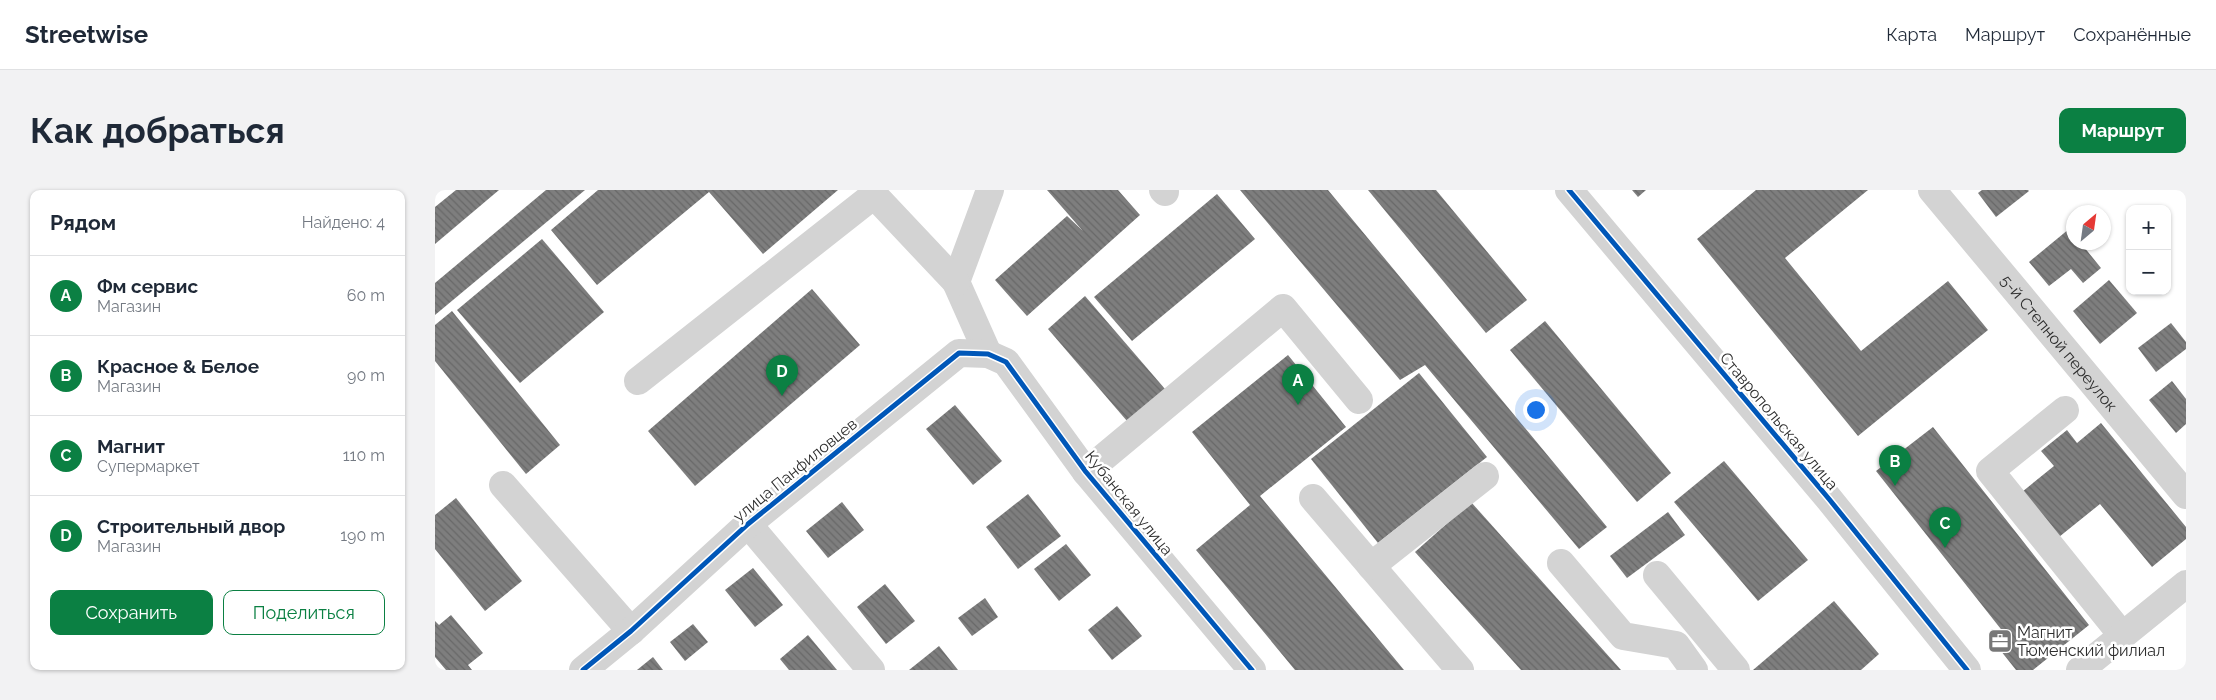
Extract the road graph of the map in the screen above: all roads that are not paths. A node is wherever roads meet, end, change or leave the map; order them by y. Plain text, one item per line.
1 (990, 190) edge
2 (1569, 190) edge
3 (1932, 190) edge
4 (956, 282) junction
5 (988, 354) junction
6 (639, 381) dead end
7 (1359, 400) dead end
8 (2065, 410) dead end
9 (1087, 472) junction
10 (1485, 476) dead end
11 (503, 485) dead end
12 (2186, 495) edge
13 (1313, 498) dead end
14 (748, 524) junction
15 (1561, 562) dead end
16 (1371, 566) junction
17 (1657, 575) dead end
18 (2186, 584) edge
19 (631, 631) junction
20 (2122, 635) junction
21 (583, 670) edge
22 (871, 670) edge
23 (1252, 670) edge
24 (1460, 670) edge
25 (1695, 670) edge
26 (1736, 670) edge
27 (1967, 670) edge
28 (2079, 670) edge

1 - 4 street
2 - 27 street, Ставропольская улица
3 - 12 street, 5-й Степной переулок
4 - 5 street
4 - 6 street
5 - 9 street, Кубанская улица
5 - 14 street, улица Панфиловцев
7 - 9 street
8 - 20 street
9 - 23 street, Кубанская улица
10 - 16 street
11 - 19 street
13 - 16 street
14 - 19 street, улица Панфиловцев
14 - 22 street
15 - 25 street
16 - 24 street
17 - 26 street
18 - 20 street
19 - 21 street, улица Панфиловцев
20 - 28 street

